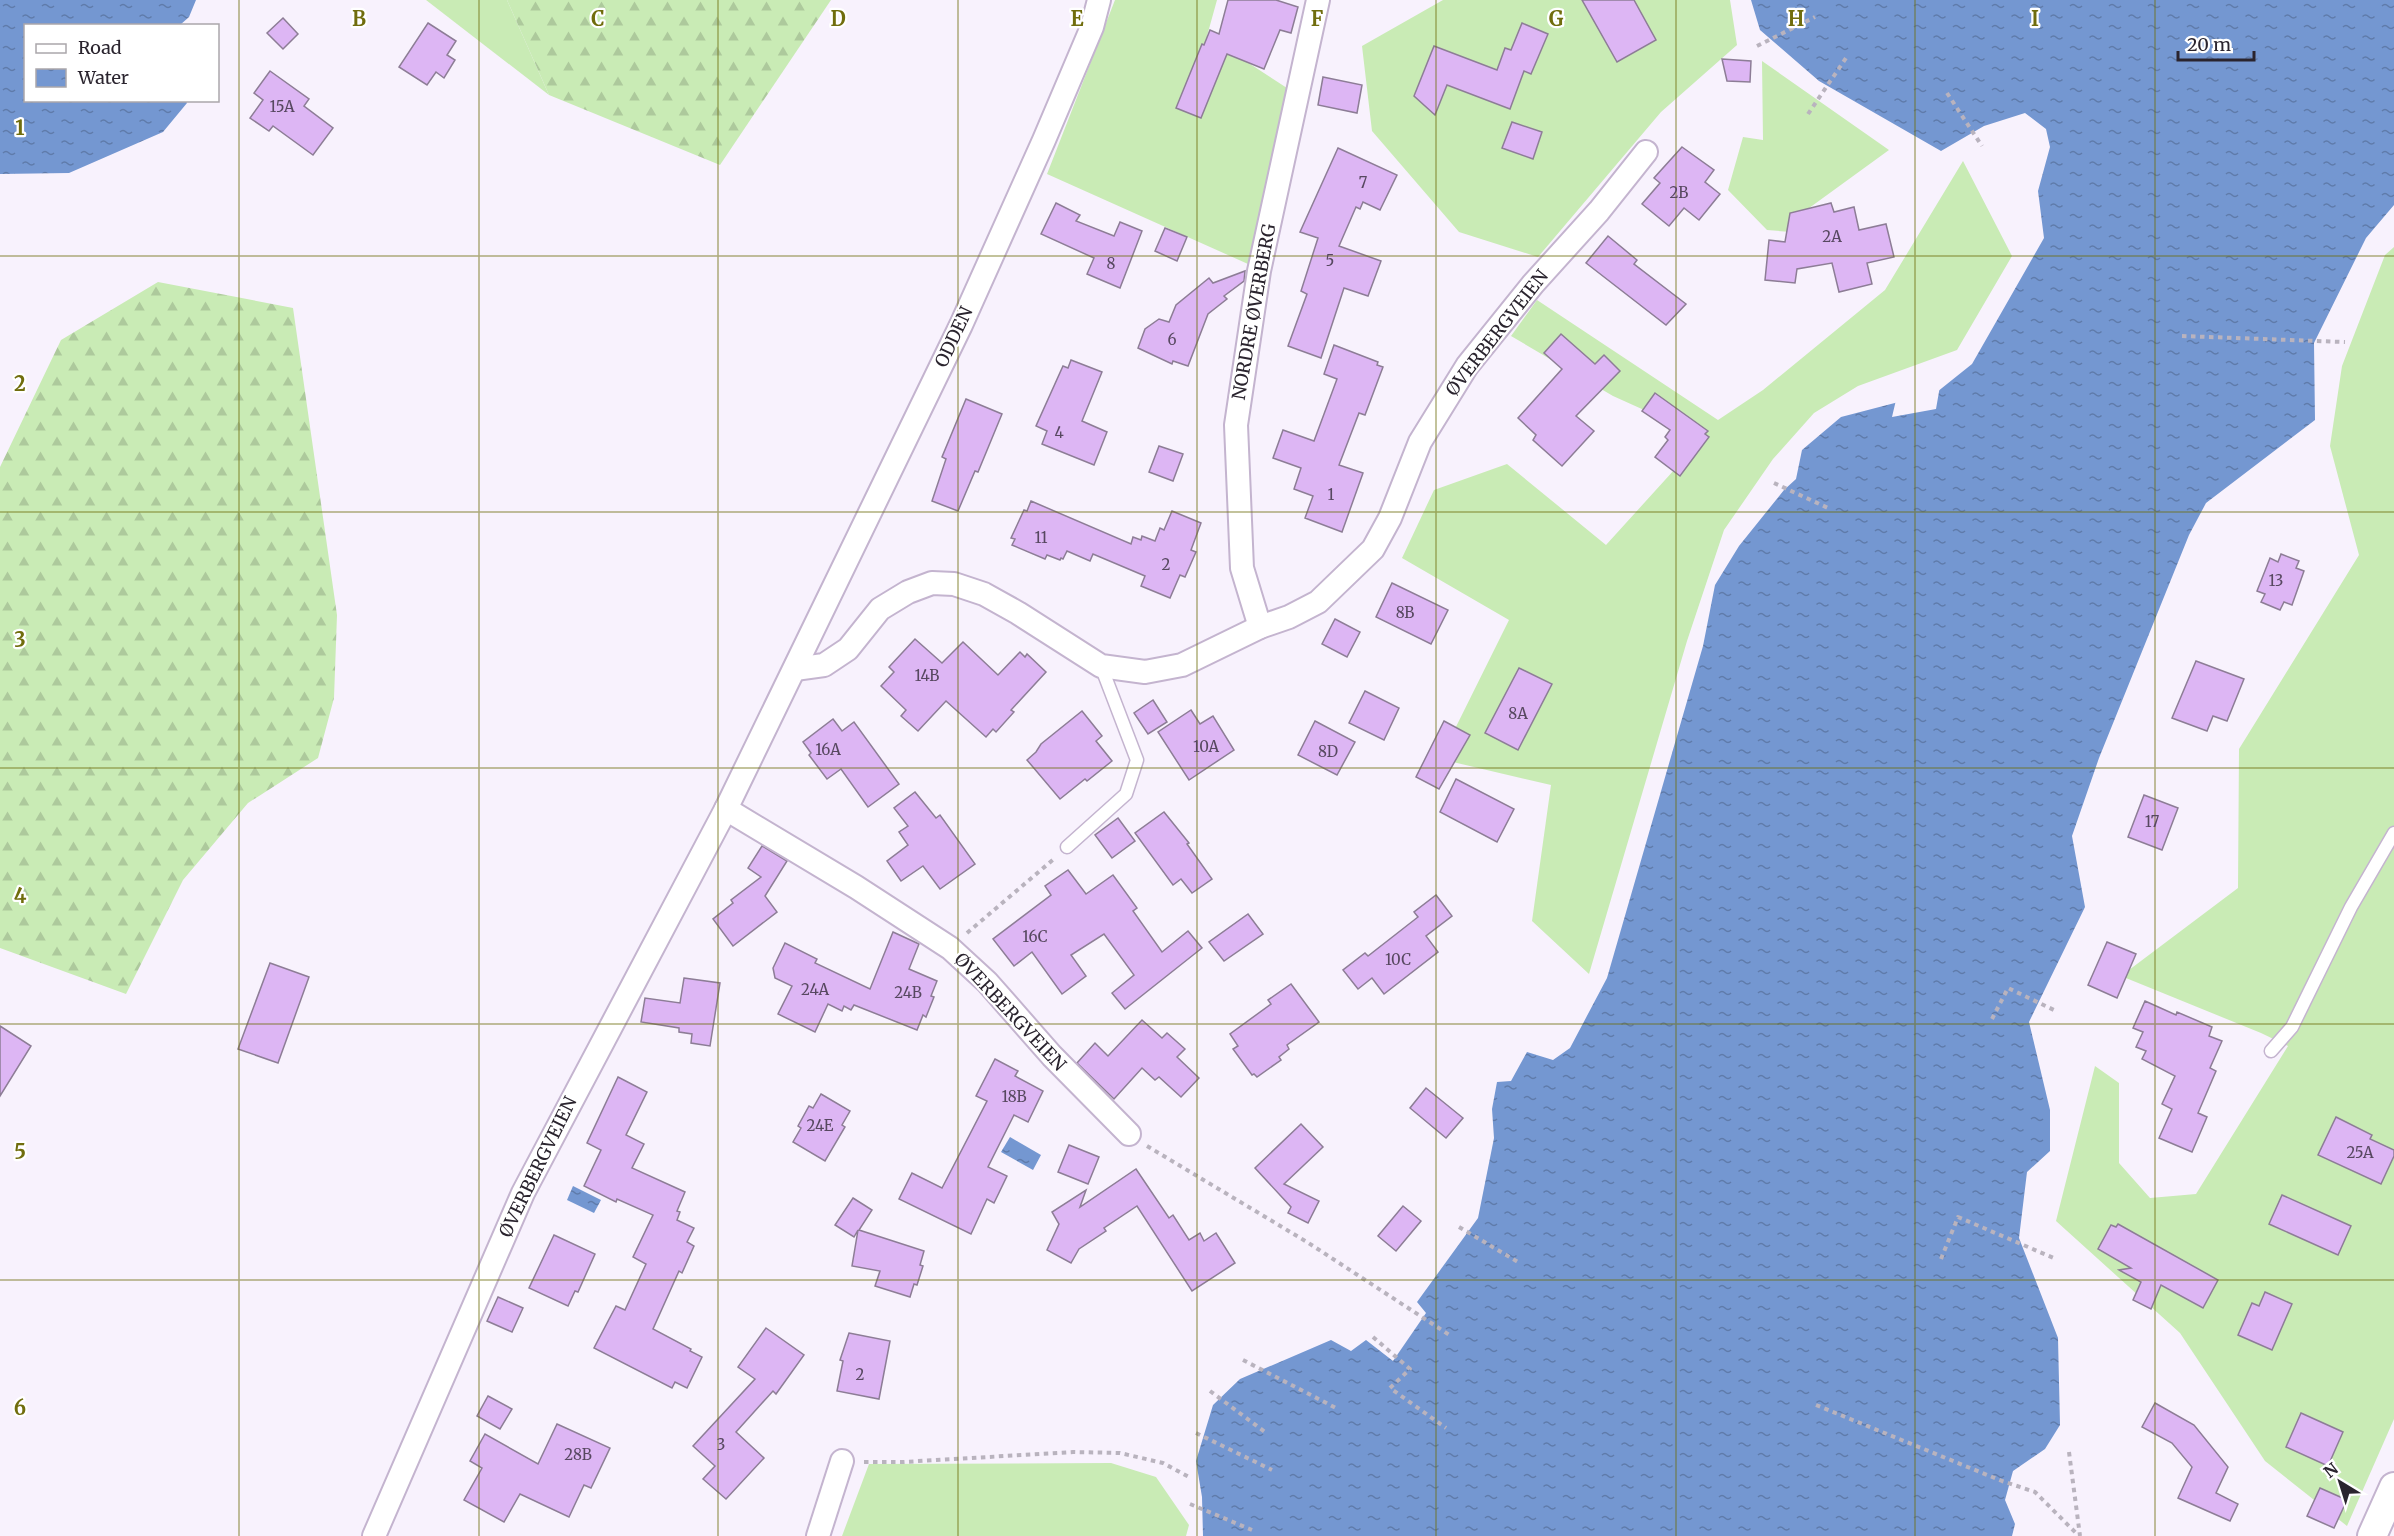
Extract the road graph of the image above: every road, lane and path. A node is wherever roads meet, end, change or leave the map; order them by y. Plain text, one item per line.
1 (1099, 0) edge
2 (1318, 0) edge
3 (1815, 17) dead end
4 (1757, 46) dead end
5 (1846, 57) dead end
6 (1947, 93) dead end
7 (1808, 114) dead end
8 (1982, 146) dead end
9 (1646, 152) dead end
10 (2182, 336) dead end
11 (2345, 342) dead end
12 (1774, 483) dead end
13 (1828, 508) dead end
14 (1260, 627) junction
15 (1101, 666) junction
16 (795, 669) junction
17 (726, 809) junction
18 (2394, 833) edge
19 (1067, 847) joint
20 (950, 948) junction
21 (2056, 1011) dead end
22 (1992, 1019) dead end
23 (2271, 1051) dead end
24 (1129, 1134) joint
25 (1459, 1227) dead end
26 (1941, 1259) dead end
27 (2056, 1259) dead end
28 (1518, 1262) dead end
29 (1413, 1314) dead end
30 (1373, 1337) dead end
31 (1243, 1360) dead end
32 (1210, 1391) dead end
33 (1816, 1405) dead end
34 (1336, 1408) dead end
35 (1446, 1428) dead end
36 (1265, 1432) dead end
37 (1196, 1433) dead end
38 (2069, 1452) dead end
39 (842, 1461) joint
40 (1272, 1470) dead end
41 (1189, 1477) dead end
42 (2394, 1487) edge
43 (1190, 1504) dead end
44 (1252, 1530) dead end
45 (374, 1536) edge
46 (818, 1536) edge
47 (2079, 1536) edge
48 (2372, 1536) edge

1 - 16 street, ODDEN
2 - 14 street, NORDRE ØVERBERG
3 - 4 path
5 - 7 path
6 - 8 path
9 - 14 street, ØVERBERGVEIEN
10 - 11 path
12 - 13 path
14 - 15 street, ØVERBERGVEIEN
15 - 16 street, ØVERBERGVEIEN
15 - 19 lane
16 - 17 street, ØVERBERGVEIEN
17 - 20 street, ØVERBERGVEIEN
17 - 45 street, ØVERBERGVEIEN
18 - 23 lane
19 - 20 path
20 - 24 street, ØVERBERGVEIEN
21 - 22 path
24 - 29 path
25 - 28 path
26 - 27 path
30 - 35 path
31 - 34 path
32 - 36 path
33 - 47 path
37 - 40 path
38 - 47 path
39 - 41 path
39 - 46 street
42 - 48 street
43 - 44 path

